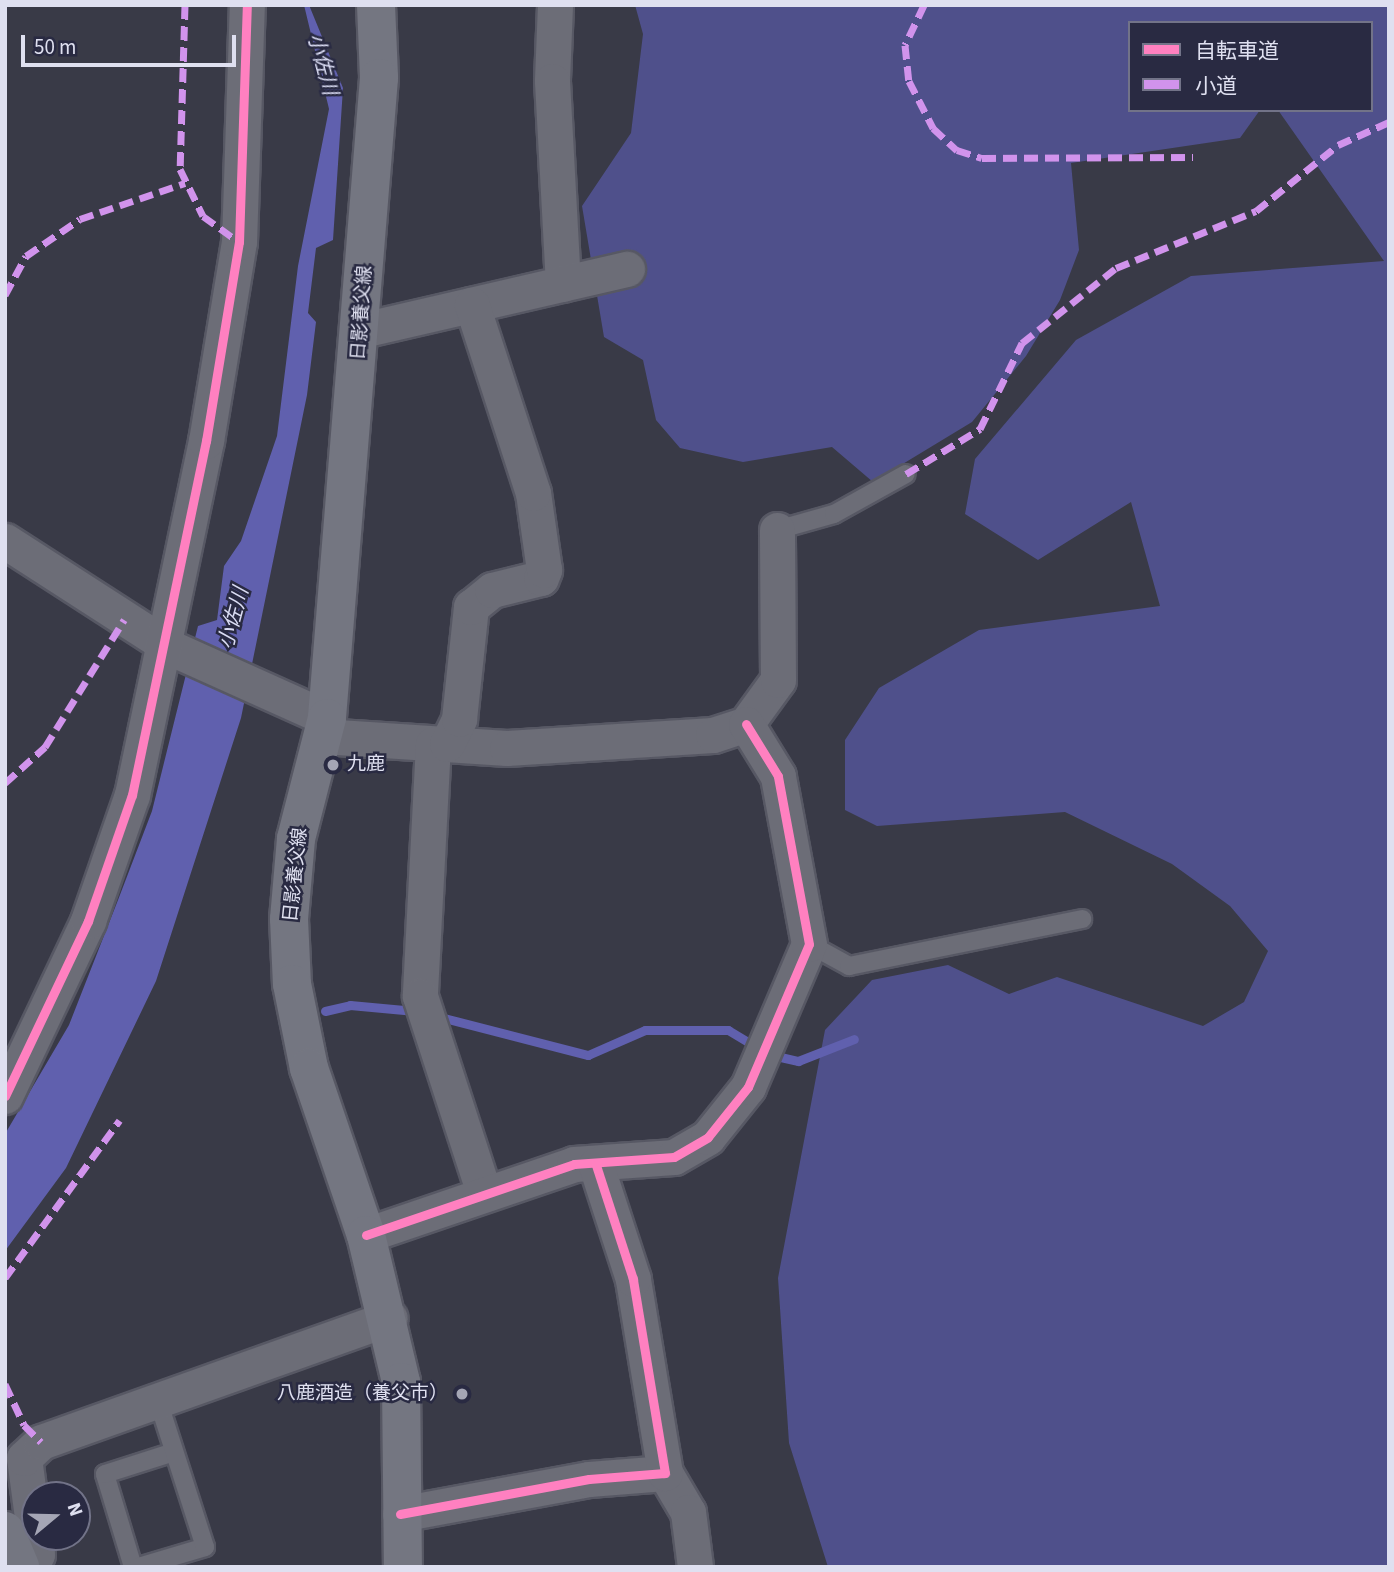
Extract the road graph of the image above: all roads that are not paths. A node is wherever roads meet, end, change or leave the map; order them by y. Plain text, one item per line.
1 (247, 5) edge
2 (555, 5) edge
3 (381, 10) edge
4 (626, 269) dead end
5 (564, 284) junction
6 (472, 305) junction
7 (362, 330) junction
8 (905, 474) dead end
9 (778, 530) joint
10 (5, 541) edge
11 (168, 646) junction
12 (746, 724) junction
13 (325, 727) junction
14 (440, 744) junction
15 (1082, 919) dead end
16 (809, 944) junction
17 (5, 1096) edge
18 (596, 1165) junction
19 (484, 1193) junction
20 (366, 1235) junction
21 (390, 1318) junction
22 (158, 1401) junction
23 (174, 1451) junction
24 (665, 1473) junction
25 (400, 1514) junction
26 (5, 1531) edge
27 (20, 1567) edge
28 (31, 1567) edge
29 (135, 1567) edge
30 (403, 1567) edge
31 (695, 1567) edge

1 - 11 street
2 - 5 street
3 - 7 main road, 日影養父線
4 - 5 street
5 - 6 street
6 - 7 street
6 - 14 street
7 - 13 main road, 日影養父線
8 - 9 lane
9 - 12 street
10 - 11 street
11 - 13 street
11 - 17 street
12 - 14 street
12 - 16 street
13 - 14 street
13 - 20 main road, 日影養父線
14 - 19 street
15 - 16 lane
16 - 18 street
18 - 19 street
18 - 24 street
19 - 20 street
20 - 21 main road, 日影養父線
21 - 22 street
21 - 25 main road, 日影養父線
22 - 23 lane
22 - 28 street
23 - 29 lane
23 - 29 lane
24 - 25 street
24 - 31 street
25 - 30 main road, 日影養父線
26 - 27 main road

